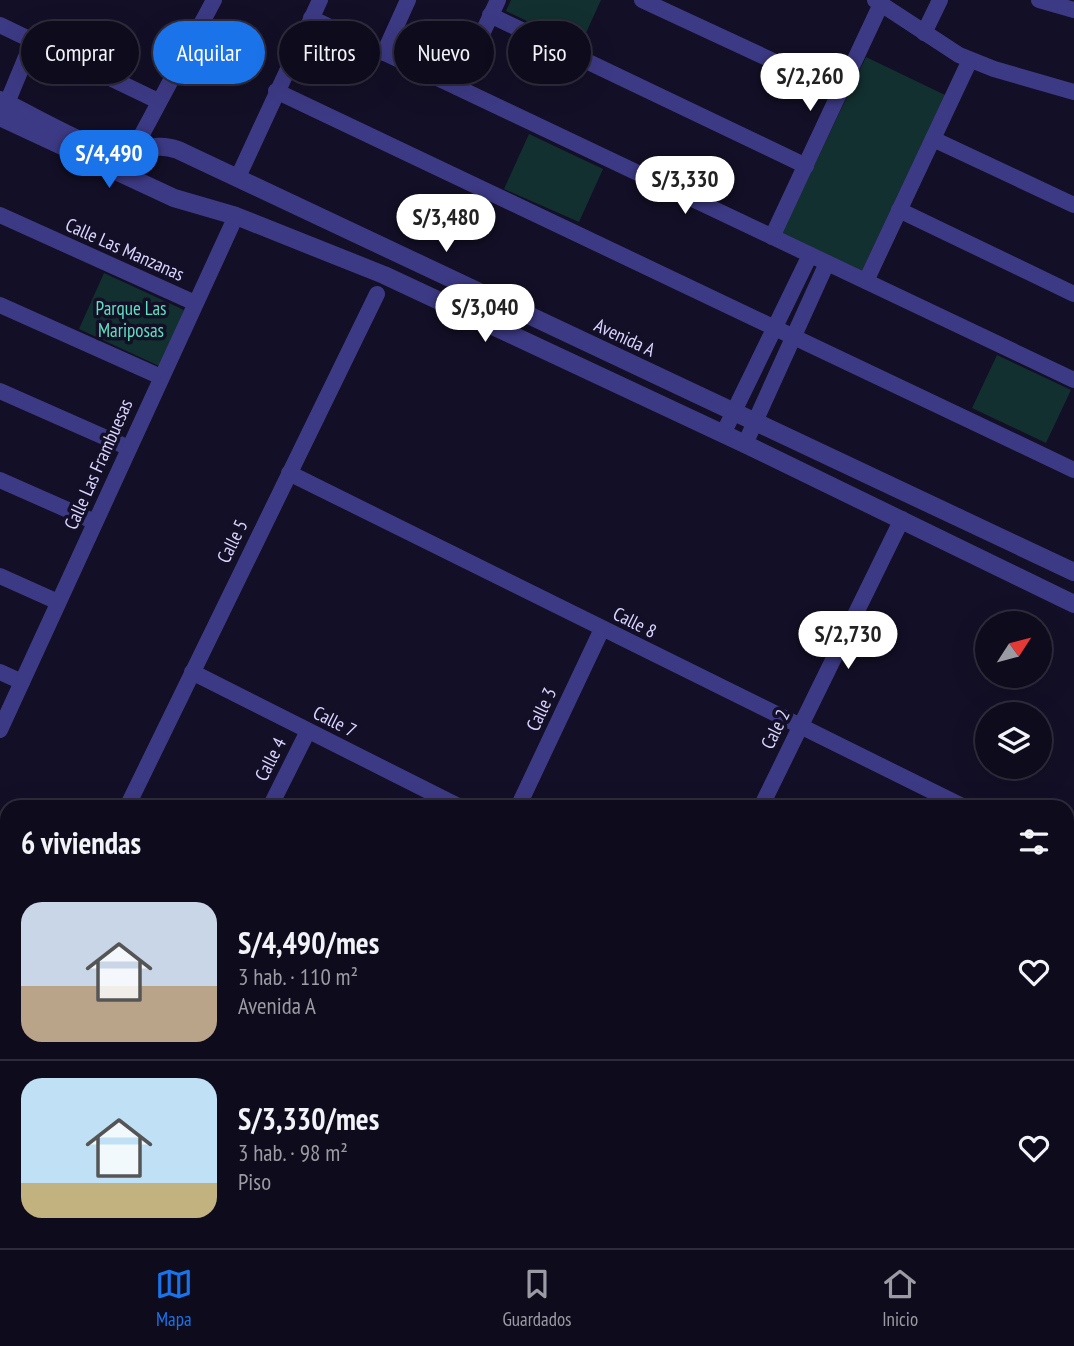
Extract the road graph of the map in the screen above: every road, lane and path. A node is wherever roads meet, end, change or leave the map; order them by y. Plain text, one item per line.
1 (214, 0) edge
2 (320, 0) edge
3 (408, 0) edge
4 (498, 0) edge
5 (642, 0) edge
6 (940, 0) edge
7 (1039, 0) edge
8 (878, 2) edge
9 (1074, 10) edge
10 (490, 15) junction
11 (311, 18) junction
12 (0, 25) edge
13 (925, 33) junction
14 (21, 35) edge
15 (384, 53) junction
16 (970, 60) junction
17 (21, 67) edge
18 (123, 84) edge
19 (457, 88) junction
20 (276, 91) junction
21 (840, 92) junction
22 (1074, 92) edge
23 (158, 101) junction
24 (3, 107) edge
25 (933, 139) junction
26 (133, 151) junction
27 (806, 166) junction
28 (238, 177) junction
29 (1074, 205) edge
30 (899, 210) junction
31 (0, 215) edge
32 (236, 216) junction
33 (772, 237) junction
34 (810, 255) junction
35 (827, 263) junction
36 (866, 281) junction
37 (377, 294) dead end
38 (1074, 294) edge
39 (195, 303) junction
40 (0, 305) edge
41 (774, 328) junction
42 (792, 336) junction
43 (161, 377) junction
44 (1074, 380) edge
45 (0, 391) edge
46 (734, 412) junction
47 (755, 420) junction
48 (723, 434) junction
49 (745, 443) junction
50 (129, 447) junction
51 (1074, 470) edge
52 (289, 473) junction
53 (0, 480) edge
54 (902, 519) junction
55 (95, 522) junction
56 (1074, 572) edge
57 (0, 576) edge
58 (58, 602) junction
59 (1074, 604) edge
60 (602, 629) junction
61 (0, 672) edge
62 (192, 673) junction
63 (22, 682) junction
64 (799, 728) junction
65 (0, 730) edge
66 (308, 731) junction
67 (130, 800) edge
68 (274, 800) edge
69 (446, 800) edge
70 (521, 800) edge
71 (764, 800) edge
72 (949, 800) edge

1 - 23 street
2 - 11 street
3 - 15 street
4 - 10 street
5 - 21 street
6 - 13 street
7 - 9 street
8 - 13 street
8 - 21 street
10 - 19 street
10 - 27 street
11 - 15 street
11 - 20 street
12 - 14 street
13 - 16 street
15 - 19 street
16 - 22 street
16 - 25 street
17 - 24 street
18 - 23 street
19 - 33 street
20 - 28 street
20 - 41 street
21 - 27 street
23 - 26 street
24 - 26 street, Avenida A
24 - 32 street
25 - 29 street
25 - 30 street
26 - 28 street, Avenida A
27 - 33 street
28 - 46 street, Avenida A
30 - 36 street
30 - 38 street
31 - 39 street, Calle Las Manzanas
32 - 39 street, Calle Las Frambuesas
32 - 48 street
33 - 34 street
34 - 35 street
34 - 41 street
35 - 36 street
35 - 42 street
36 - 44 street
37 - 52 street, Calle 5
39 - 43 street, Calle Las Frambuesas
40 - 43 street
41 - 42 street
41 - 46 street
42 - 47 street
42 - 51 street
43 - 50 street, Calle Las Frambuesas
45 - 50 street
46 - 47 street, Avenida A
46 - 48 street
47 - 49 street
47 - 56 street, Avenida A
48 - 49 street
49 - 54 street
50 - 55 street, Calle Las Frambuesas
52 - 60 street, Calle 8
52 - 62 street, Calle 5
53 - 55 street
54 - 59 street
54 - 64 street, Cale 2
55 - 58 street, Calle Las Frambuesas
57 - 58 street
58 - 63 street, Calle Las Frambuesas
60 - 64 street, Calle 8
60 - 70 street, Calle 3
61 - 63 street
62 - 66 street, Calle 7
62 - 67 street, Calle 5
63 - 65 street, Calle Las Frambuesas
64 - 71 street, Cale 2
64 - 72 street, Calle 8
66 - 68 street, Calle 4
66 - 69 street, Calle 7

